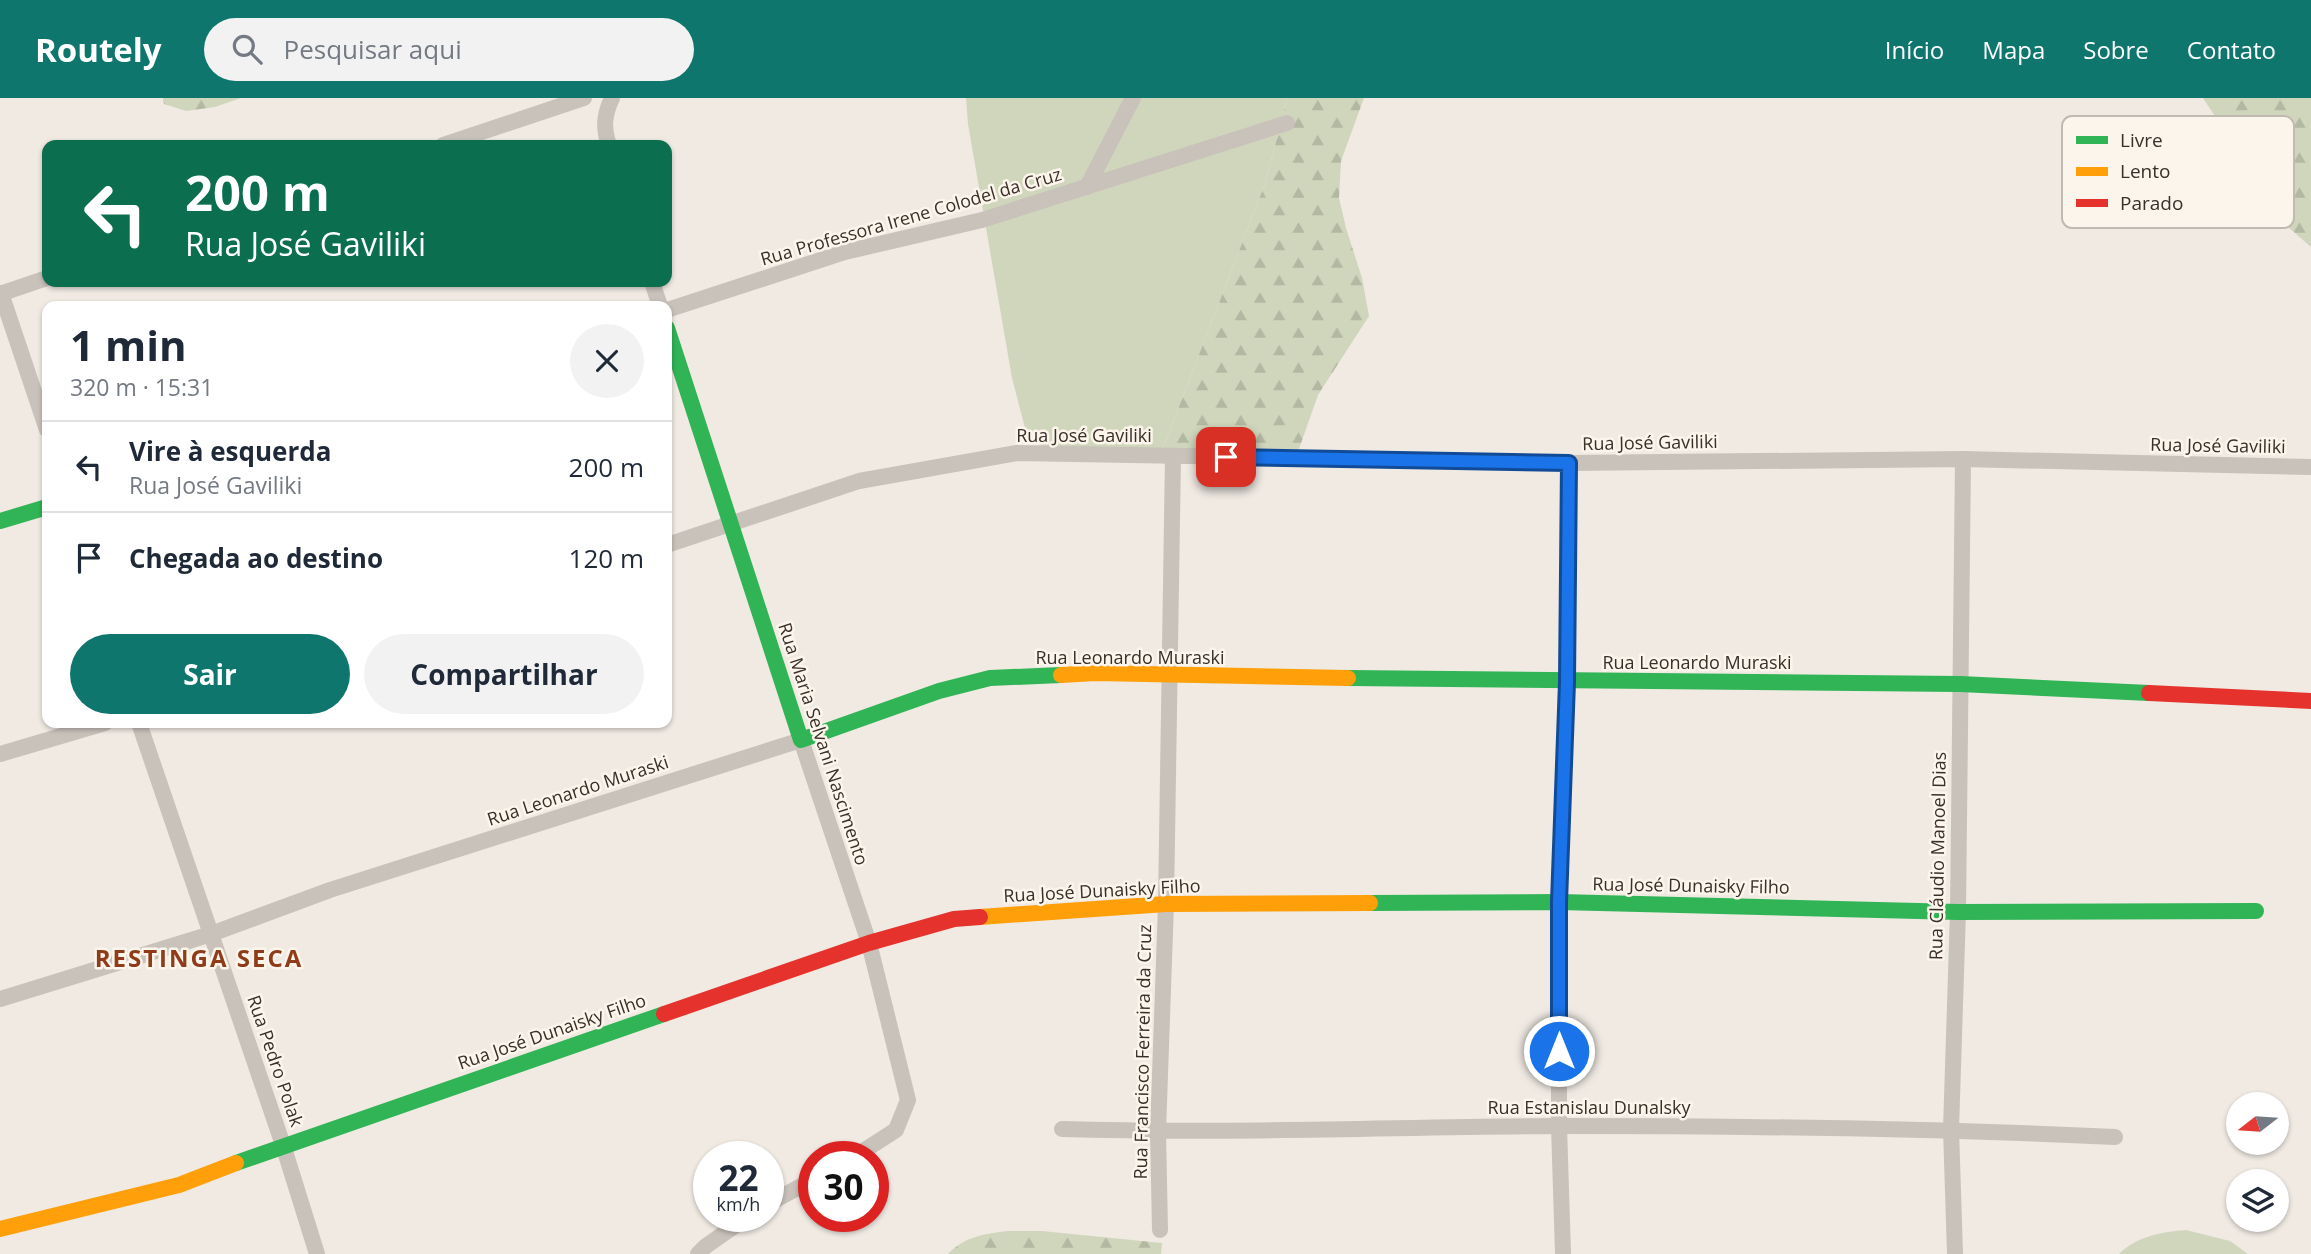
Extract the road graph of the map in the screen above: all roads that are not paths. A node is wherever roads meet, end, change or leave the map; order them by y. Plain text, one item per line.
1 (584, 98) edge
2 (612, 98) edge
3 (1133, 98) edge
4 (1286, 123) dead end
5 (458, 140) edge
6 (607, 140) edge
7 (1087, 187) junction
8 (42, 280) edge
9 (0, 293) edge
10 (672, 308) edge
11 (672, 344) edge
12 (42, 415) edge
13 (1173, 456) junction
14 (1963, 459) junction
15 (1569, 463) junction
16 (2311, 467) edge
17 (42, 508) edge
18 (0, 521) edge
19 (730, 525) junction
20 (672, 543) edge
21 (1171, 677) junction
22 (1567, 682) junction
23 (1960, 684) junction
24 (2311, 701) edge
25 (88, 728) edge
26 (141, 728) edge
27 (801, 740) junction
28 (0, 754) edge
29 (1559, 902) junction
30 (1166, 904) junction
31 (2256, 911) dead end
32 (1958, 912) junction
33 (211, 934) junction
34 (869, 943) junction
35 (0, 999) edge
36 (1559, 1126) junction
37 (1062, 1129) dead end
38 (1951, 1129) junction
39 (1158, 1132) junction
40 (2115, 1137) dead end
41 (879, 1141) edge
42 (283, 1145) junction
43 (0, 1229) edge
44 (1160, 1230) dead end
45 (726, 1232) edge
46 (317, 1254) edge
47 (698, 1254) edge
48 (1563, 1254) edge
49 (1955, 1254) edge

1 - 5 street
2 - 6 street
3 - 7 street
4 - 7 street, Rua Professora Irene Colodel da Cruz
7 - 10 street, Rua Professora Irene Colodel da Cruz
8 - 9 street
9 - 12 street
11 - 19 street, Rua Maria Selvani Nascimento
13 - 15 street, Rua José Gaviliki
13 - 19 street, Rua José Gaviliki
13 - 21 street, Rua Francisco Ferreira da Cruz
14 - 15 street, Rua José Gaviliki
14 - 16 street, Rua José Gaviliki
14 - 23 street, Rua Cláudio Manoel Dias
15 - 22 street
17 - 18 street
19 - 20 street, Rua José Gaviliki
19 - 27 street, Rua Maria Selvani Nascimento
21 - 22 street, Rua Leonardo Muraski
21 - 27 street, Rua Leonardo Muraski
21 - 30 street, Rua Francisco Ferreira da Cruz
22 - 23 street, Rua Leonardo Muraski
22 - 29 street
23 - 24 street, Rua Leonardo Muraski
23 - 32 street, Rua Cláudio Manoel Dias
25 - 28 street
26 - 33 street, Rua Pedro Polak
27 - 33 street, Rua Leonardo Muraski
27 - 34 street, Rua Maria Selvani Nascimento
29 - 30 street, Rua José Dunaisky Filho
29 - 32 street, Rua José Dunaisky Filho
29 - 36 street
30 - 34 street, Rua José Dunaisky Filho
30 - 39 street, Rua Francisco Ferreira da Cruz
31 - 32 street, Rua José Dunaisky Filho
32 - 38 street, Rua Cláudio Manoel Dias
33 - 35 street, Rua Leonardo Muraski
33 - 42 street, Rua Pedro Polak
34 - 41 street, Rua Maria Selvani Nascimento
34 - 42 street, Rua José Dunaisky Filho
36 - 38 street, Rua Estanislau Dunalsky
36 - 39 street, Rua Estanislau Dunalsky
36 - 48 street
37 - 39 street, Rua Estanislau Dunalsky
38 - 40 street, Rua Estanislau Dunalsky
38 - 49 street, Rua Cláudio Manoel Dias
39 - 44 street, Rua Francisco Ferreira da Cruz
42 - 43 street, Rua José Dunaisky Filho
42 - 46 street, Rua Pedro Polak
45 - 47 street

